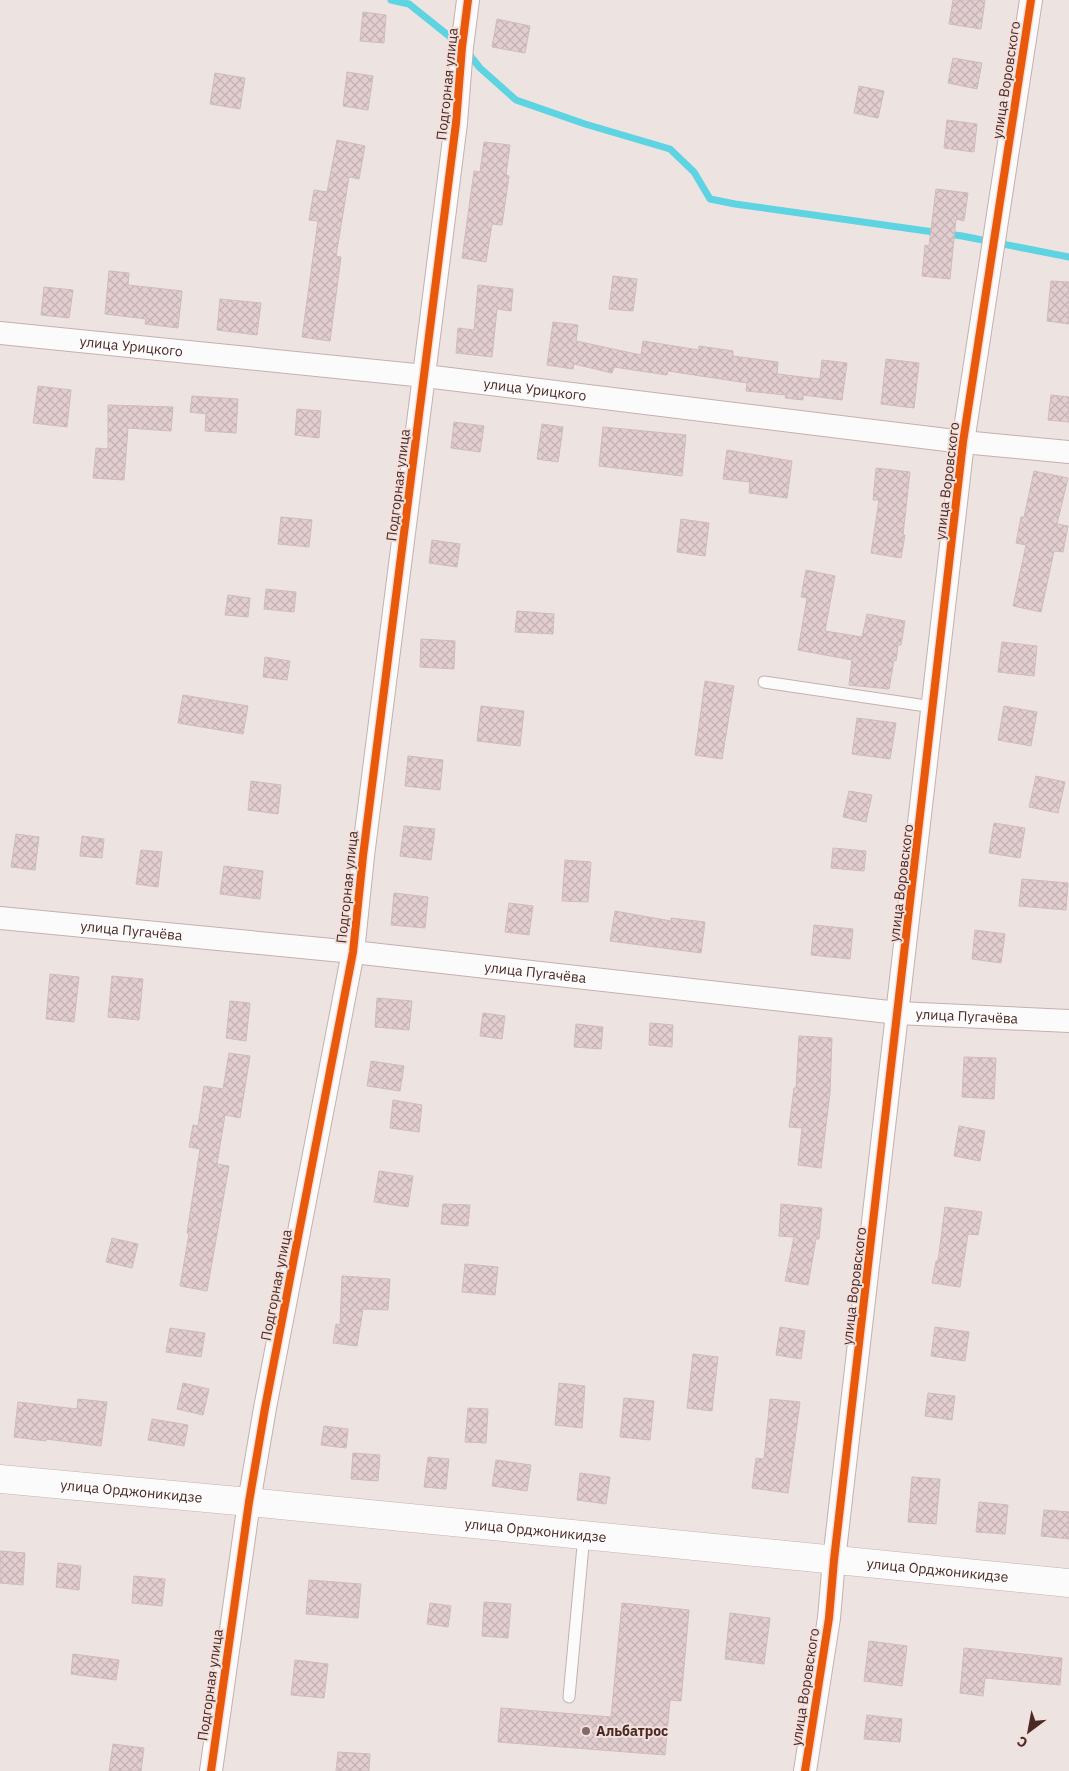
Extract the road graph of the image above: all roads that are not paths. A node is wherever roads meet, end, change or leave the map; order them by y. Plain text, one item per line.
1 (468, 0) edge
2 (1031, 0) edge
3 (0, 332) edge
4 (425, 376) junction
5 (963, 442) junction
6 (1069, 452) edge
7 (764, 682) dead end
8 (933, 707) junction
9 (0, 918) edge
10 (353, 952) junction
11 (898, 1013) junction
12 (1069, 1020) edge
13 (0, 1479) edge
14 (249, 1502) junction
15 (584, 1535) junction
16 (834, 1560) junction
17 (1069, 1583) edge
18 (569, 1697) dead end
19 (211, 1771) edge
20 (805, 1771) edge

1 - 4 street, Подгорная улица
2 - 5 street, улица Воровского
3 - 4 street, улица Урицкого
4 - 5 street, улица Урицкого
4 - 10 street, Подгорная улица
5 - 6 street, улица Урицкого
5 - 8 street, улица Воровского
7 - 8 lane
8 - 11 street, улица Воровского
9 - 10 street, улица Пугачёва
10 - 11 street, улица Пугачёва
10 - 14 street, Подгорная улица
11 - 12 street, улица Пугачёва
11 - 16 street, улица Воровского
13 - 14 street, улица Орджоникидзе
14 - 15 street, улица Орджоникидзе
14 - 19 street, Подгорная улица
15 - 16 street, улица Орджоникидзе
15 - 18 lane
16 - 17 street, улица Орджоникидзе
16 - 20 street, улица Воровского

